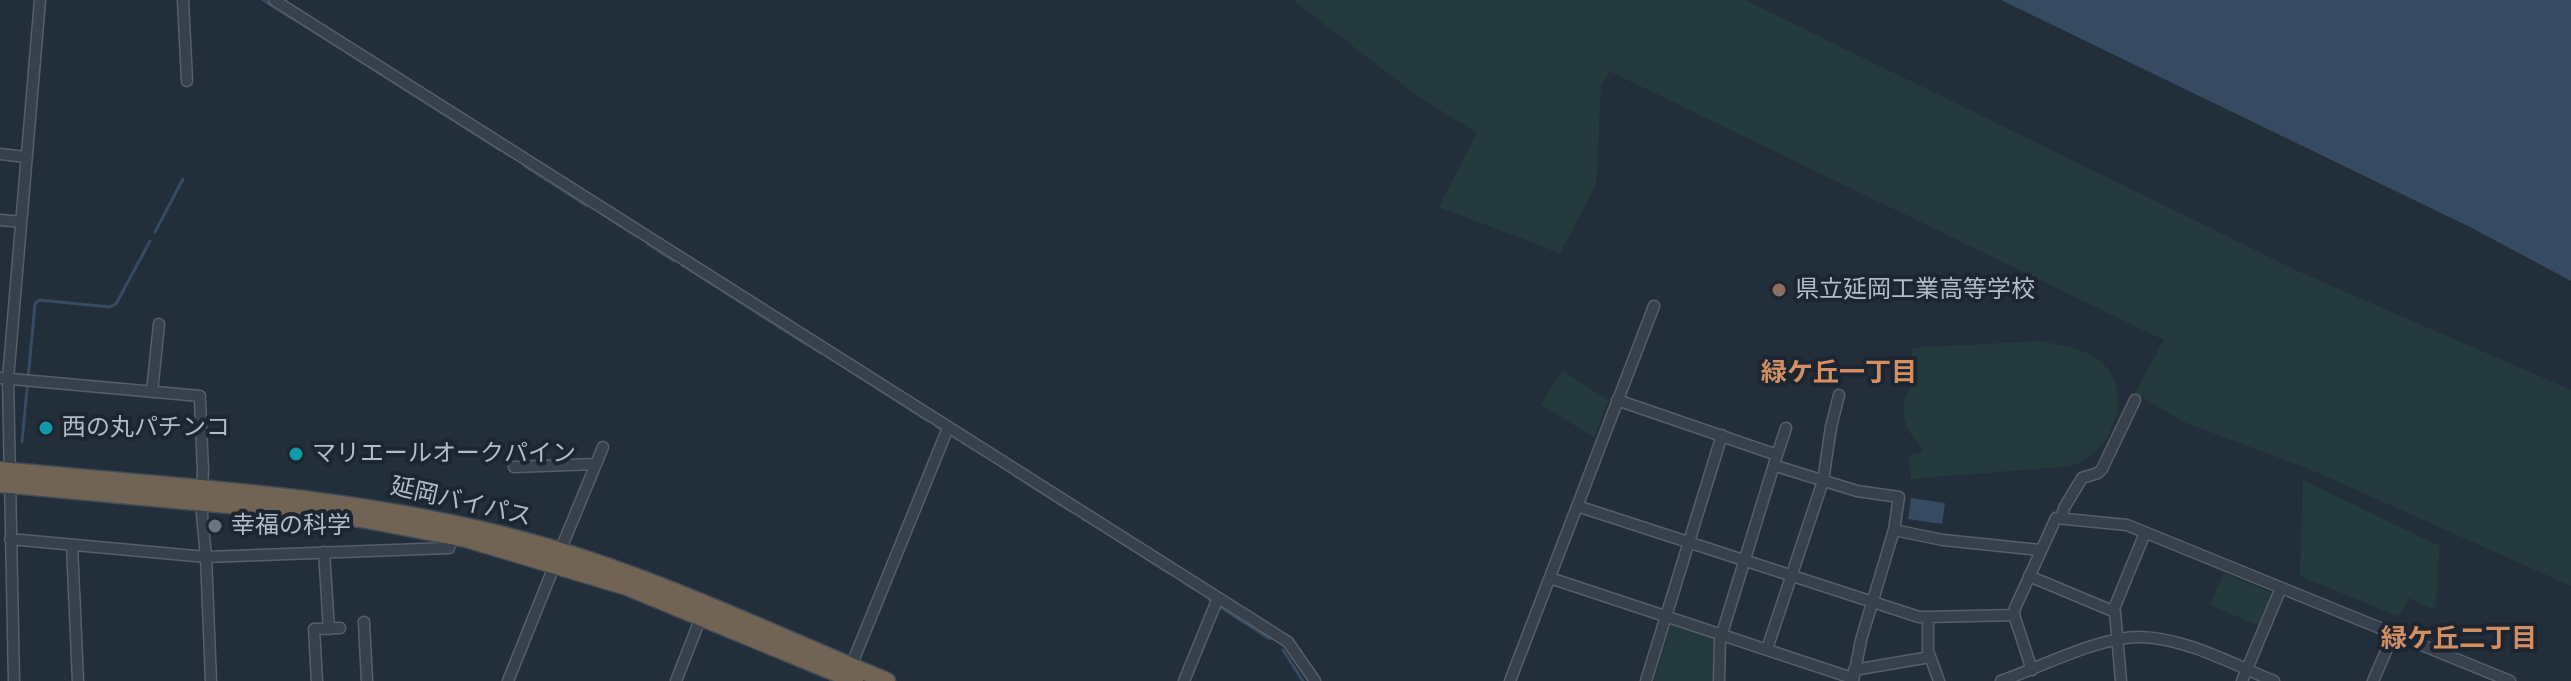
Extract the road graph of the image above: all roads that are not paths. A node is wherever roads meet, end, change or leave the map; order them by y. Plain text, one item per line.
1 (40, 0) edge
2 (183, 0) edge
3 (274, 0) edge
4 (187, 81) dead end
5 (0, 154) edge
6 (26, 157) junction
7 (0, 220) edge
8 (21, 222) junction
9 (1654, 306) dead end
10 (159, 324) dead end
11 (4, 379) edge
12 (152, 392) junction
13 (1839, 395) dead end
14 (1617, 400) junction
15 (2135, 400) dead end
16 (948, 428) junction
17 (1786, 428) dead end
18 (1722, 435) junction
19 (603, 447) dead end
20 (1777, 460) junction
21 (596, 464) junction
22 (514, 467) dead end
23 (5, 477) edge
24 (1823, 481) junction
25 (202, 496) junction
26 (1577, 506) junction
27 (2061, 518) junction
28 (453, 530) junction
29 (1894, 530) junction
30 (2145, 533) junction
31 (10, 539) junction
32 (1688, 541) junction
33 (72, 545) junction
34 (2040, 550) junction
35 (324, 552) junction
36 (206, 557) junction
37 (558, 557) junction
38 (1747, 560) junction
39 (2029, 576) junction
40 (1792, 577) junction
41 (1550, 578) junction
42 (2281, 588) junction
43 (1218, 598) junction
44 (1873, 602) junction
45 (2113, 611) junction
46 (6, 613) edge
47 (2014, 615) junction
48 (1666, 616) junction
49 (701, 617) junction
50 (1928, 617) junction
51 (364, 622) dead end
52 (1722, 634) junction
53 (2393, 635) junction
54 (2117, 640) junction
55 (1767, 649) junction
56 (1930, 657) junction
57 (2032, 670) junction
58 (2246, 670) junction
59 (849, 676) edge
60 (1853, 676) edge
61 (14, 681) edge
62 (78, 681) edge
63 (211, 681) edge
64 (317, 681) edge
65 (367, 681) edge
66 (508, 681) edge
67 (676, 681) edge
68 (887, 681) edge
69 (1184, 681) edge
70 (1315, 681) edge
71 (1510, 681) edge
72 (1646, 681) edge
73 (1719, 681) edge
74 (1939, 681) edge
75 (2001, 681) edge
76 (2121, 681) edge
77 (2242, 681) edge
78 (2274, 681) edge
79 (2373, 681) edge
80 (2510, 681) edge

1 - 6 street
2 - 4 street
3 - 16 street
5 - 6 street
6 - 8 street
7 - 8 street
8 - 11 street
9 - 14 street
10 - 12 street
11 - 12 street
11 - 23 street
12 - 25 street
13 - 24 street
14 - 18 street
14 - 26 street
15 - 27 street
16 - 43 street
16 - 59 street
17 - 20 street
18 - 20 street
18 - 32 street
19 - 21 street
20 - 24 street
20 - 38 street
21 - 22 street
21 - 37 street
23 - 25 highway, 延岡バイパス
23 - 31 street
24 - 29 street
24 - 40 street
25 - 28 highway, 延岡バイパス
25 - 36 street
26 - 32 street
26 - 41 street
27 - 30 street
27 - 34 street
28 - 35 street
28 - 37 highway, 延岡バイパス
29 - 34 street
29 - 44 street
30 - 42 street
30 - 45 street
31 - 33 street
31 - 46 street
32 - 38 street
32 - 48 street
33 - 36 street
33 - 62 street
34 - 39 street
35 - 36 street
35 - 64 street
36 - 63 street
37 - 49 highway, 延岡バイパス
37 - 59 highway, 延岡バイパス
37 - 66 street
38 - 40 street
38 - 52 street
39 - 45 street
39 - 47 street
40 - 44 street
40 - 55 street
41 - 48 street
41 - 71 street
42 - 53 street
42 - 58 street
43 - 69 street
43 - 70 street
44 - 50 street
44 - 60 street
45 - 54 street
46 - 61 street
47 - 50 street
47 - 57 street
48 - 52 street
48 - 72 street
49 - 59 highway, 延岡バイパス
49 - 67 street
50 - 56 street
51 - 65 street
52 - 55 street
52 - 73 street
53 - 79 street
53 - 80 street
54 - 57 street
54 - 58 street
54 - 76 street
55 - 60 street
56 - 60 street
56 - 74 street
57 - 75 street
58 - 77 street
58 - 78 street
59 - 68 highway, 延岡バイパス

